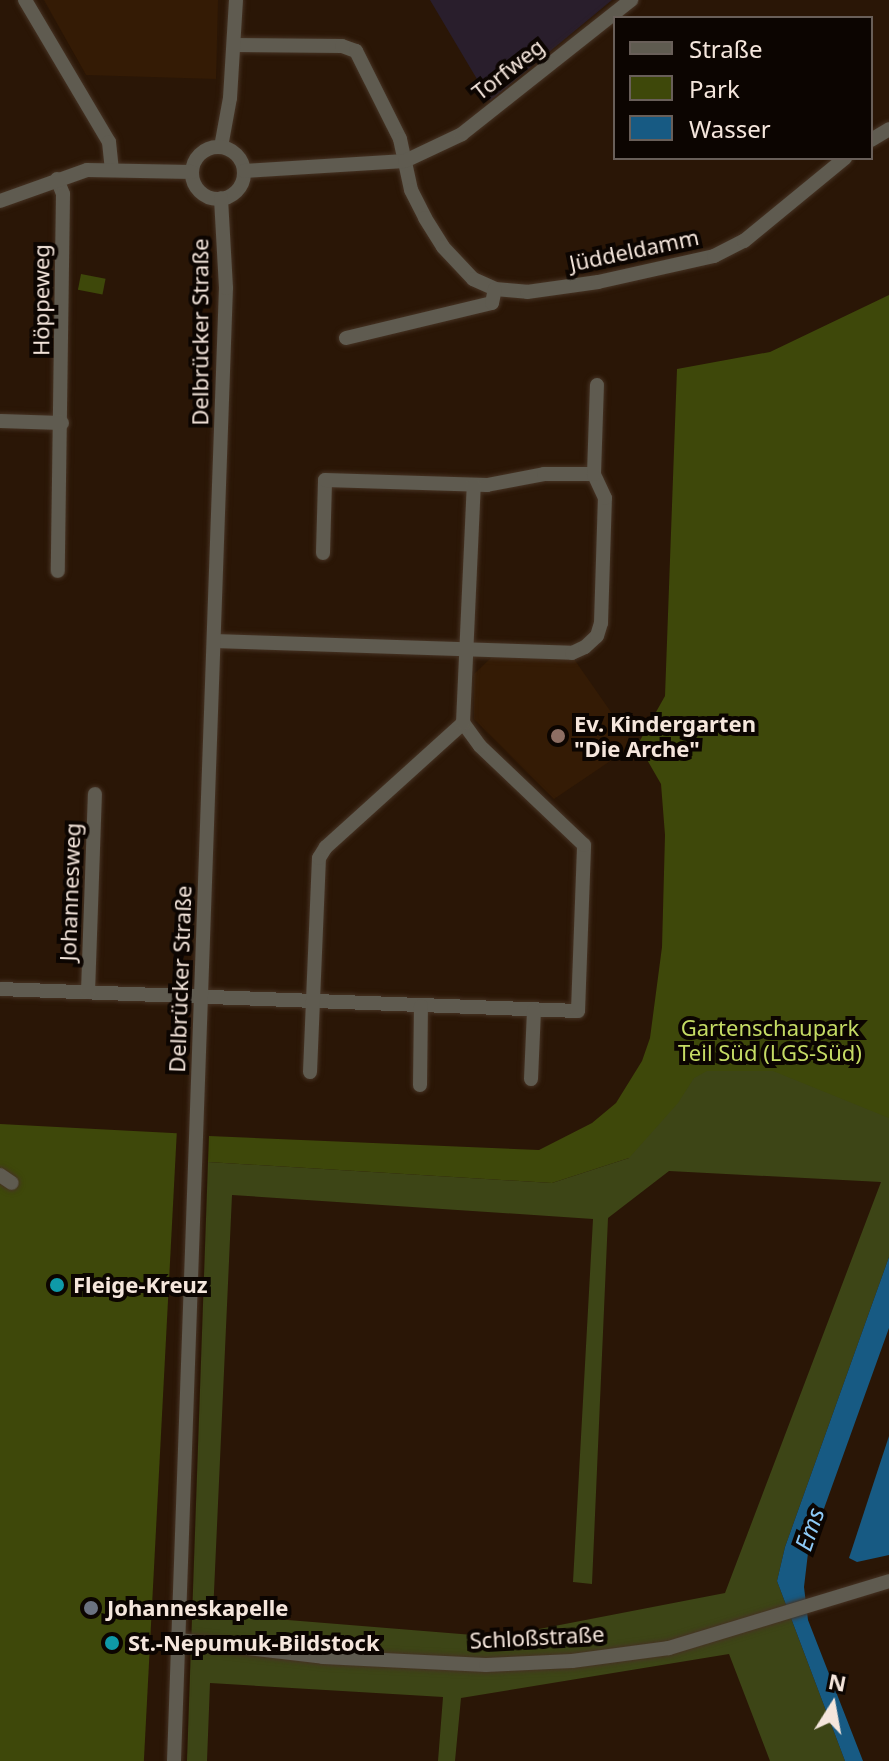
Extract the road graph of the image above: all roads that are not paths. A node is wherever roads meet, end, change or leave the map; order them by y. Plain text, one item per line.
1 (25, 0) edge
2 (236, 0) edge
3 (631, 0) edge
4 (234, 45) junction
5 (221, 147) junction
6 (843, 160) edge
7 (405, 161) junction
8 (112, 169) junction
9 (244, 171) junction
10 (192, 172) junction
11 (57, 179) junction
12 (221, 198) junction
13 (0, 201) edge
14 (495, 289) junction
15 (346, 338) dead end
16 (597, 385) dead end
17 (0, 421) edge
18 (62, 423) junction
19 (594, 474) junction
20 (474, 485) junction
21 (323, 553) dead end
22 (58, 571) dead end
23 (214, 641) junction
24 (466, 649) junction
25 (463, 723) junction
26 (95, 794) dead end
27 (0, 989) edge
28 (88, 992) junction
29 (202, 997) junction
30 (311, 1001) junction
31 (421, 1006) junction
32 (534, 1010) junction
33 (310, 1072) dead end
34 (531, 1079) dead end
35 (420, 1085) dead end
36 (889, 1581) edge
37 (179, 1640) junction
38 (174, 1761) edge

1 - 8 street
2 - 4 street
3 - 7 street, Torfweg
4 - 5 street
4 - 7 street
5 - 9 street
5 - 10 street
6 - 14 street, Jüddeldamm
7 - 9 street, Torfweg
7 - 14 street
8 - 10 street
8 - 11 street
9 - 12 street
10 - 12 street
11 - 13 street
11 - 18 street, Höppeweg
12 - 23 street, Delbrücker Straße
14 - 15 street
16 - 19 street
17 - 18 street
18 - 22 street, Höppeweg
19 - 20 street
19 - 24 street
20 - 21 street
20 - 24 street
23 - 24 street
23 - 29 street, Delbrücker Straße
24 - 25 street
25 - 30 street
25 - 32 street, Johannesweg
26 - 28 street, Johannesweg
27 - 28 street, Johannesweg
28 - 29 street, Johannesweg
29 - 30 street, Johannesweg
29 - 37 street, Delbrücker Straße
30 - 31 street, Johannesweg
30 - 33 street
31 - 32 street, Johannesweg
31 - 35 street
32 - 34 street
36 - 37 street, Schloßstraße
37 - 38 street, Delbrücker Straße

